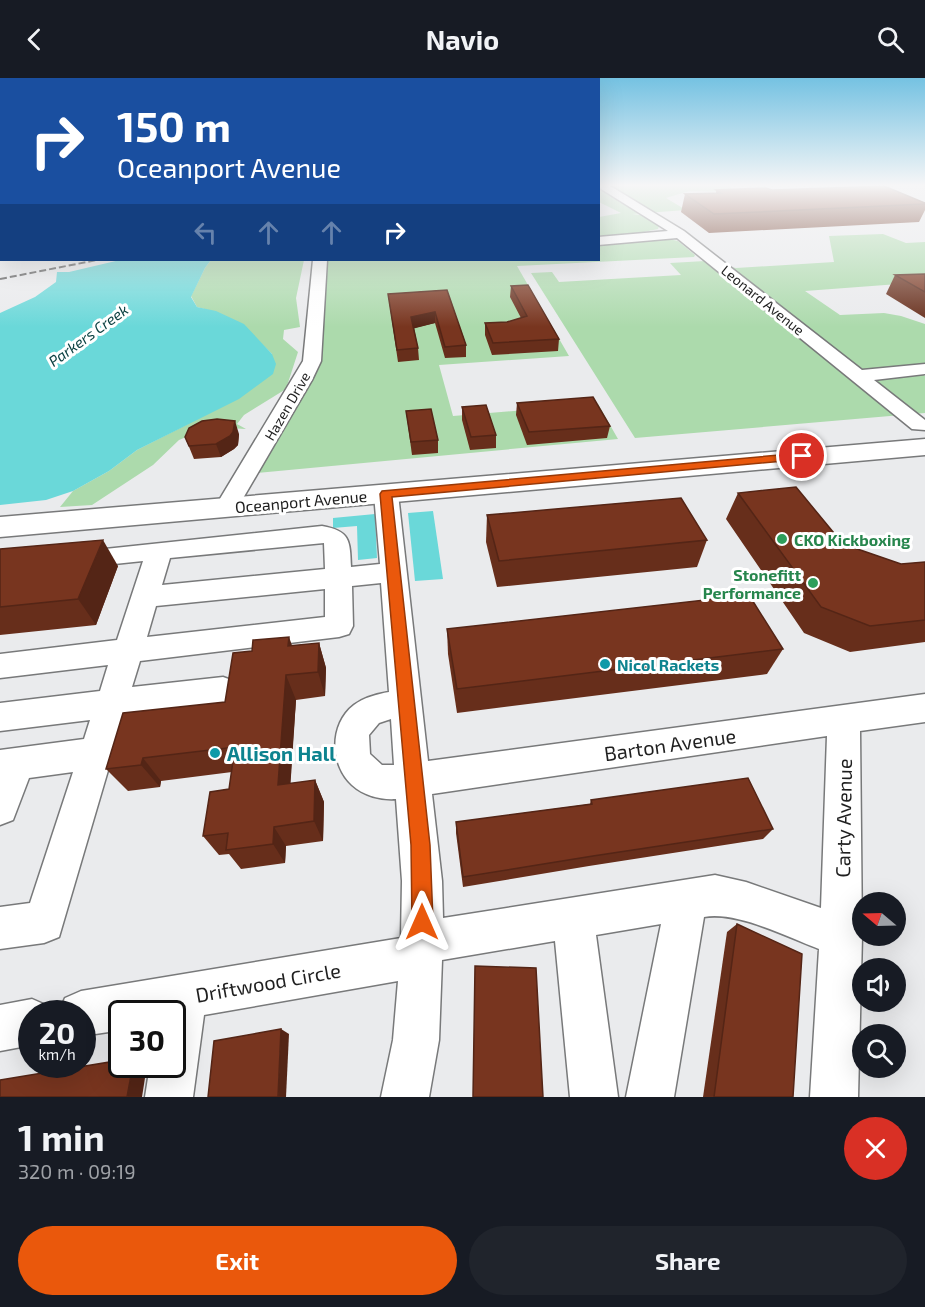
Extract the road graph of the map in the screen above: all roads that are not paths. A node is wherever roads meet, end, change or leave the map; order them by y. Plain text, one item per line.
1 (676, 232) edge
2 (680, 234) junction
3 (600, 241) edge
4 (320, 261) edge
5 (925, 369) edge
6 (858, 376) junction
7 (922, 436) edge
8 (386, 494) junction
9 (227, 507) junction
10 (0, 528) edge
11 (159, 551) junction
12 (45, 562) edge
13 (394, 572) junction
14 (337, 578) junction
15 (145, 597) junction
16 (128, 652) junction
17 (0, 666) edge
18 (224, 690) edge
19 (406, 703) junction
20 (112, 704) junction
21 (925, 708) edge
22 (0, 717) edge
23 (844, 720) junction
24 (97, 753) junction
25 (9, 764) edge
26 (414, 780) junction
27 (0, 807) edge
28 (686, 900) junction
29 (573, 919) junction
30 (0, 928) edge
31 (841, 936) junction
32 (422, 949) junction
33 (184, 996) junction
34 (96, 1011) edge
35 (18, 1025) edge
36 (0, 1028) edge
37 (169, 1097) edge
38 (405, 1097) edge
39 (594, 1097) edge
40 (650, 1097) edge
41 (834, 1097) edge

1 - 2 street, Leonard Avenue
2 - 3 street
2 - 6 street, Leonard Avenue
4 - 9 street, Hazen Drive
5 - 6 street
6 - 7 street, Leonard Avenue
7 - 8 main road, Oceanport Avenue
8 - 9 main road, Oceanport Avenue
8 - 13 street
9 - 10 main road, Oceanport Avenue
11 - 12 street
11 - 14 street
11 - 15 street
13 - 14 street
13 - 19 street
14 - 15 street
14 - 16 street
15 - 16 street
16 - 17 street
16 - 20 street
18 - 20 street
19 - 26 street
19 - 26 street, Barton Avenue
20 - 22 street
20 - 24 street
21 - 23 street, Barton Avenue
23 - 26 street, Barton Avenue
23 - 31 street, Carty Avenue
24 - 25 street
24 - 30 street
25 - 27 street
26 - 32 street
28 - 29 street, Driftwood Circle
28 - 31 street, Driftwood Circle
28 - 40 street
29 - 32 street, Driftwood Circle
29 - 39 street
31 - 41 street, Carty Avenue
32 - 33 street, Driftwood Circle
32 - 38 street
33 - 34 street, Driftwood Circle
33 - 37 street
35 - 36 street

